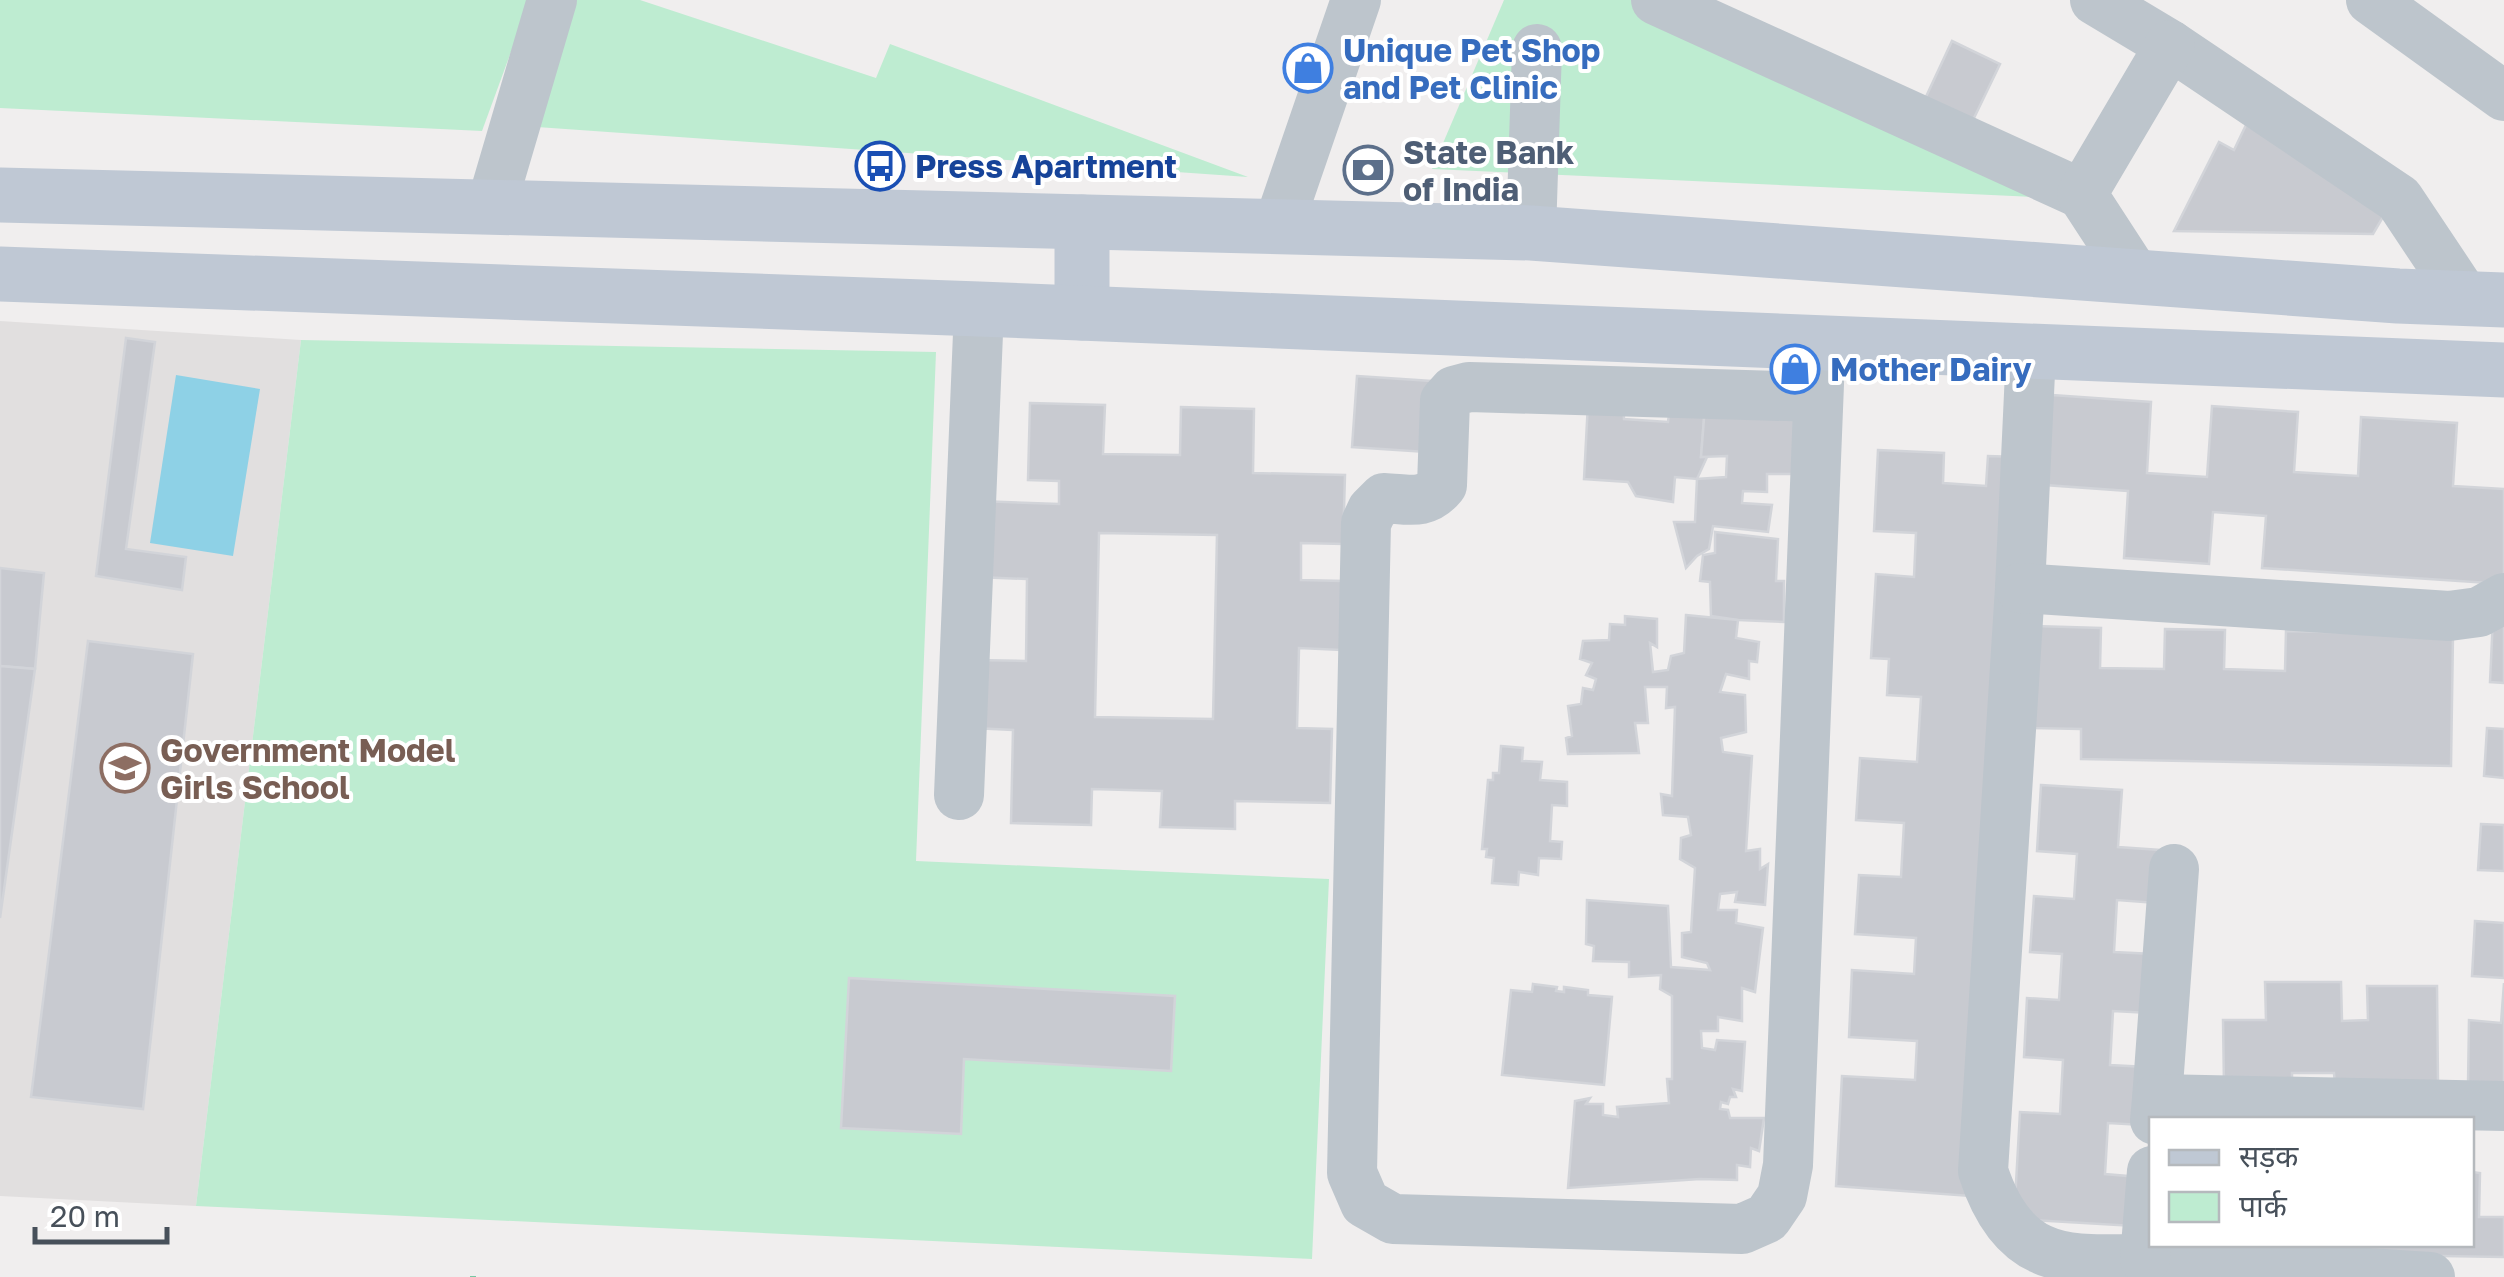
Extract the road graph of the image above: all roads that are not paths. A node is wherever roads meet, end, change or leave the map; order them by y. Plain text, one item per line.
1 (552, 0) edge
2 (1356, 0) edge
3 (1656, 0) edge
4 (2094, 0) edge
5 (2371, 0) edge
6 (2170, 45) junction
7 (1537, 49) dead end
8 (2504, 96) edge
9 (0, 194) edge
10 (2082, 194) junction
11 (491, 208) junction
12 (1082, 222) junction
13 (1278, 227) junction
14 (1531, 233) junction
15 (0, 274) edge
16 (2136, 277) junction
17 (2484, 299) edge
18 (980, 309) junction
19 (1082, 313) junction
20 (1820, 342) junction
21 (2031, 352) junction
22 (2504, 370) edge
23 (1818, 397) junction
24 (2020, 588) junction
25 (2504, 598) edge
26 (959, 795) dead end
27 (2174, 869) dead end
28 (2504, 1106) edge
29 (2156, 1109) edge
30 (2149, 1209) edge
31 (2145, 1259) junction
32 (2430, 1277) edge

1 - 11 street
2 - 13 street
3 - 10 street
4 - 6 street
5 - 8 street
6 - 10 street
6 - 17 street
7 - 14 street
9 - 11 main road
10 - 16 street
11 - 12 main road
12 - 13 main road
12 - 19 main road
13 - 14 main road
14 - 16 main road
15 - 18 main road
16 - 17 main road
18 - 19 main road
18 - 26 street
19 - 20 main road
20 - 21 main road
20 - 23 street
21 - 22 main road
21 - 24 street
23 - 23 street
24 - 25 street
24 - 31 street
27 - 29 street
28 - 29 street
30 - 31 street
31 - 32 street

